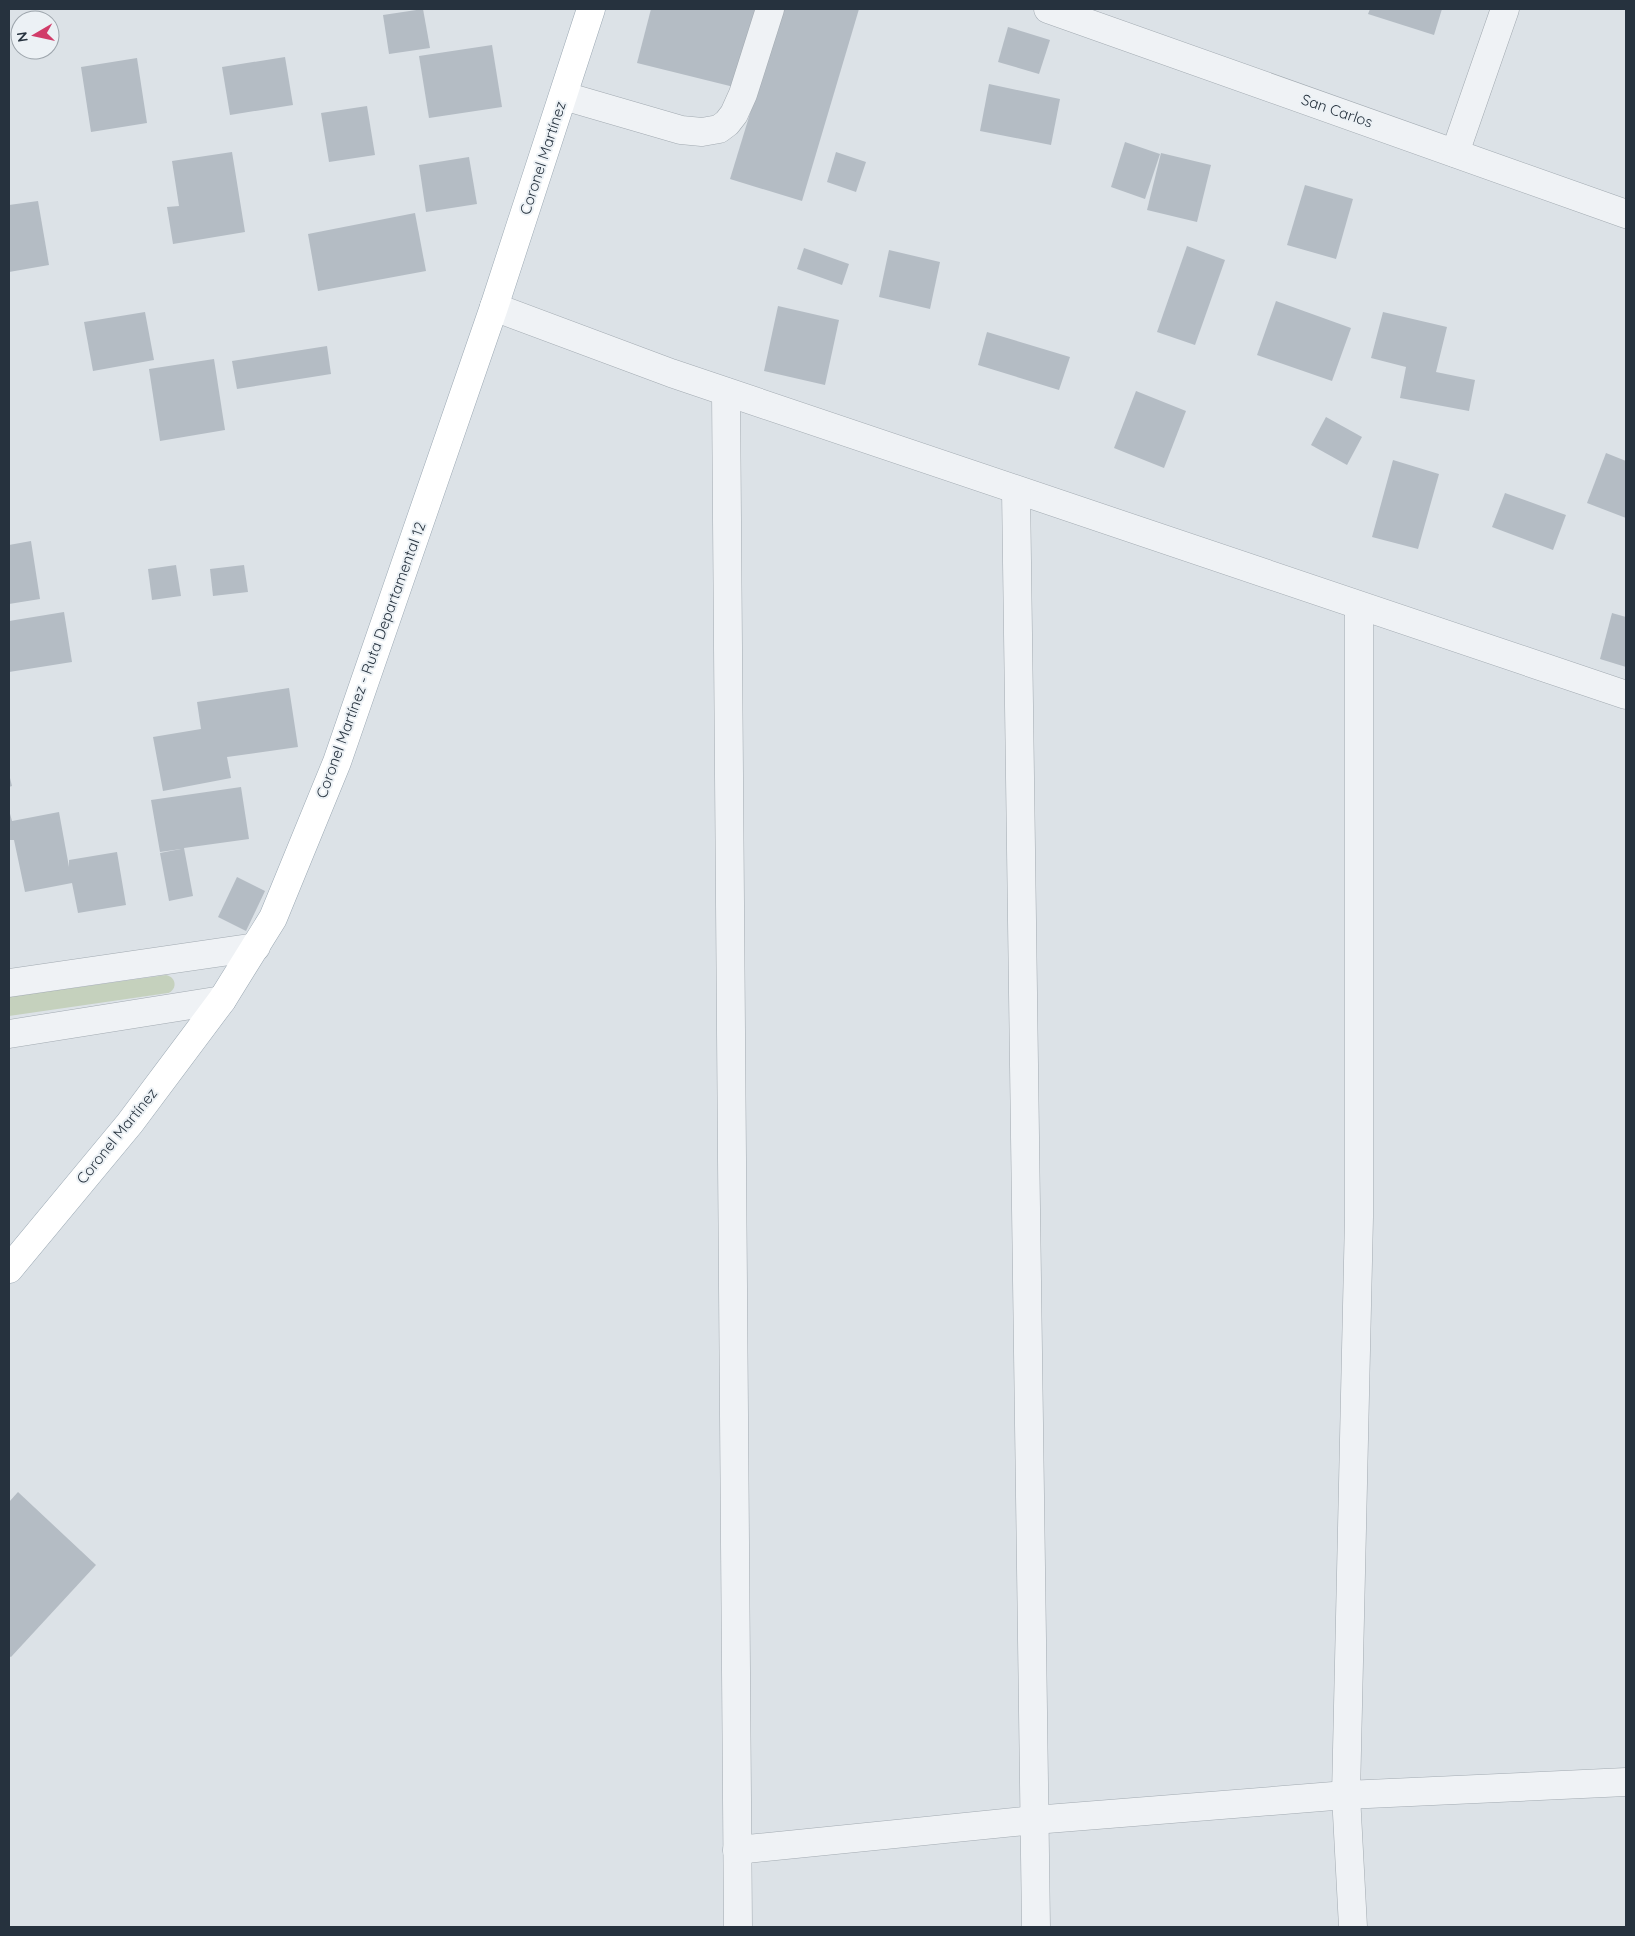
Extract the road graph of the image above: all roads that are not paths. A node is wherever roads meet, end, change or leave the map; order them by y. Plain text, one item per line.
1 (591, 9) edge
2 (770, 9) edge
3 (1048, 9) edge
4 (1505, 9) edge
5 (1080, 14) edge
6 (564, 96) junction
7 (1455, 153) junction
8 (1626, 214) edge
9 (494, 307) junction
10 (726, 392) junction
11 (1016, 490) junction
12 (1360, 606) junction
13 (1626, 696) edge
14 (256, 947) junction
15 (9, 983) edge
16 (222, 1000) junction
17 (9, 1034) edge
18 (9, 1269) edge
19 (1626, 1782) edge
20 (1346, 1795) junction
21 (1034, 1820) junction
22 (737, 1850) junction
23 (738, 1927) edge
24 (1036, 1927) edge
25 (1353, 1927) edge

1 - 6 main road, Coronel Martínez
2 - 6 street
3 - 5 street, San Carlos
4 - 7 street
5 - 7 street, San Carlos
6 - 9 main road, Coronel Martínez
7 - 8 street, San Carlos
9 - 10 street
9 - 14 main road, Coronel Martínez - Ruta Departamental 12
10 - 11 street
10 - 22 street
11 - 12 street
11 - 21 street
12 - 13 street
12 - 20 street
14 - 15 street
14 - 16 main road, Coronel Martínez - Ruta Departamental 12
16 - 17 street
16 - 18 main road, Coronel Martínez
19 - 20 street
20 - 21 street
20 - 25 street
21 - 22 street
21 - 24 street
22 - 23 street

